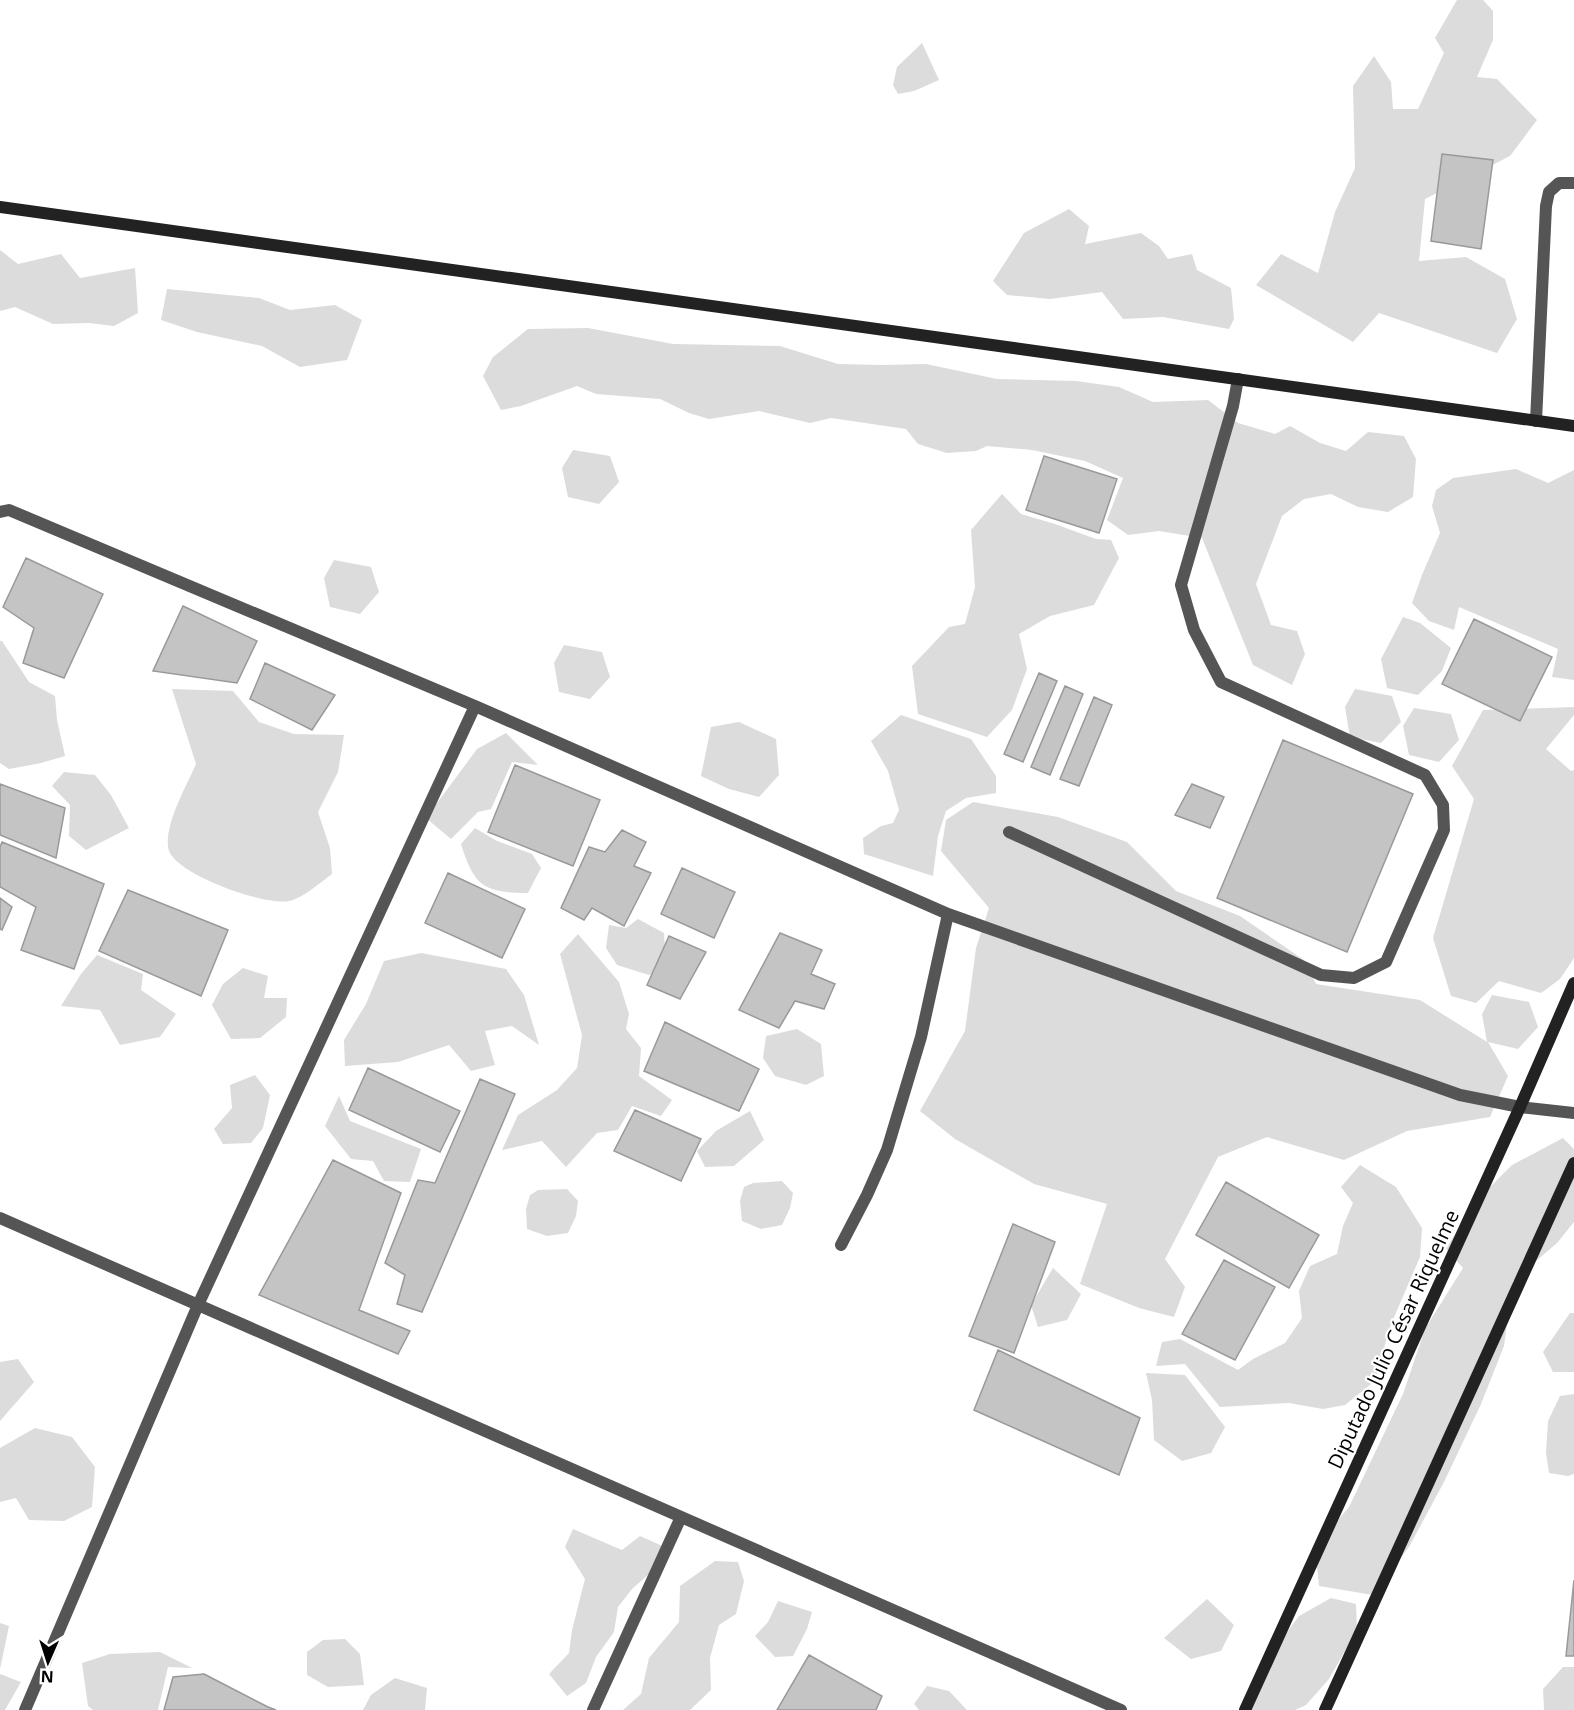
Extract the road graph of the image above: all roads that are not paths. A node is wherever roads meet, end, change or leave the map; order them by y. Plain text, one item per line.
1 (1574, 183) edge
2 (0, 207) edge
3 (1238, 379) junction
4 (1536, 421) junction
5 (1574, 426) edge
6 (0, 512) edge
7 (475, 706) junction
8 (1009, 832) dead end
9 (948, 914) junction
10 (1574, 983) edge
11 (1520, 1107) junction
12 (1574, 1113) edge
13 (1574, 1163) edge
14 (0, 1218) edge
15 (841, 1245) dead end
16 (198, 1305) junction
17 (681, 1517) junction
18 (25, 1710) edge
19 (593, 1710) edge
20 (1121, 1710) edge
21 (1245, 1710) edge
22 (1325, 1710) edge

1 - 4 street
2 - 3 street
3 - 4 street
3 - 8 street
4 - 5 street
6 - 7 street
7 - 9 street
7 - 16 street
9 - 11 street
9 - 15 street
10 - 11 street, Diputado Julio César Riquelme
11 - 12 street
11 - 21 street, Diputado Julio César Riquelme
13 - 22 street
14 - 16 street
16 - 17 street
16 - 18 street
17 - 19 street
17 - 20 street

